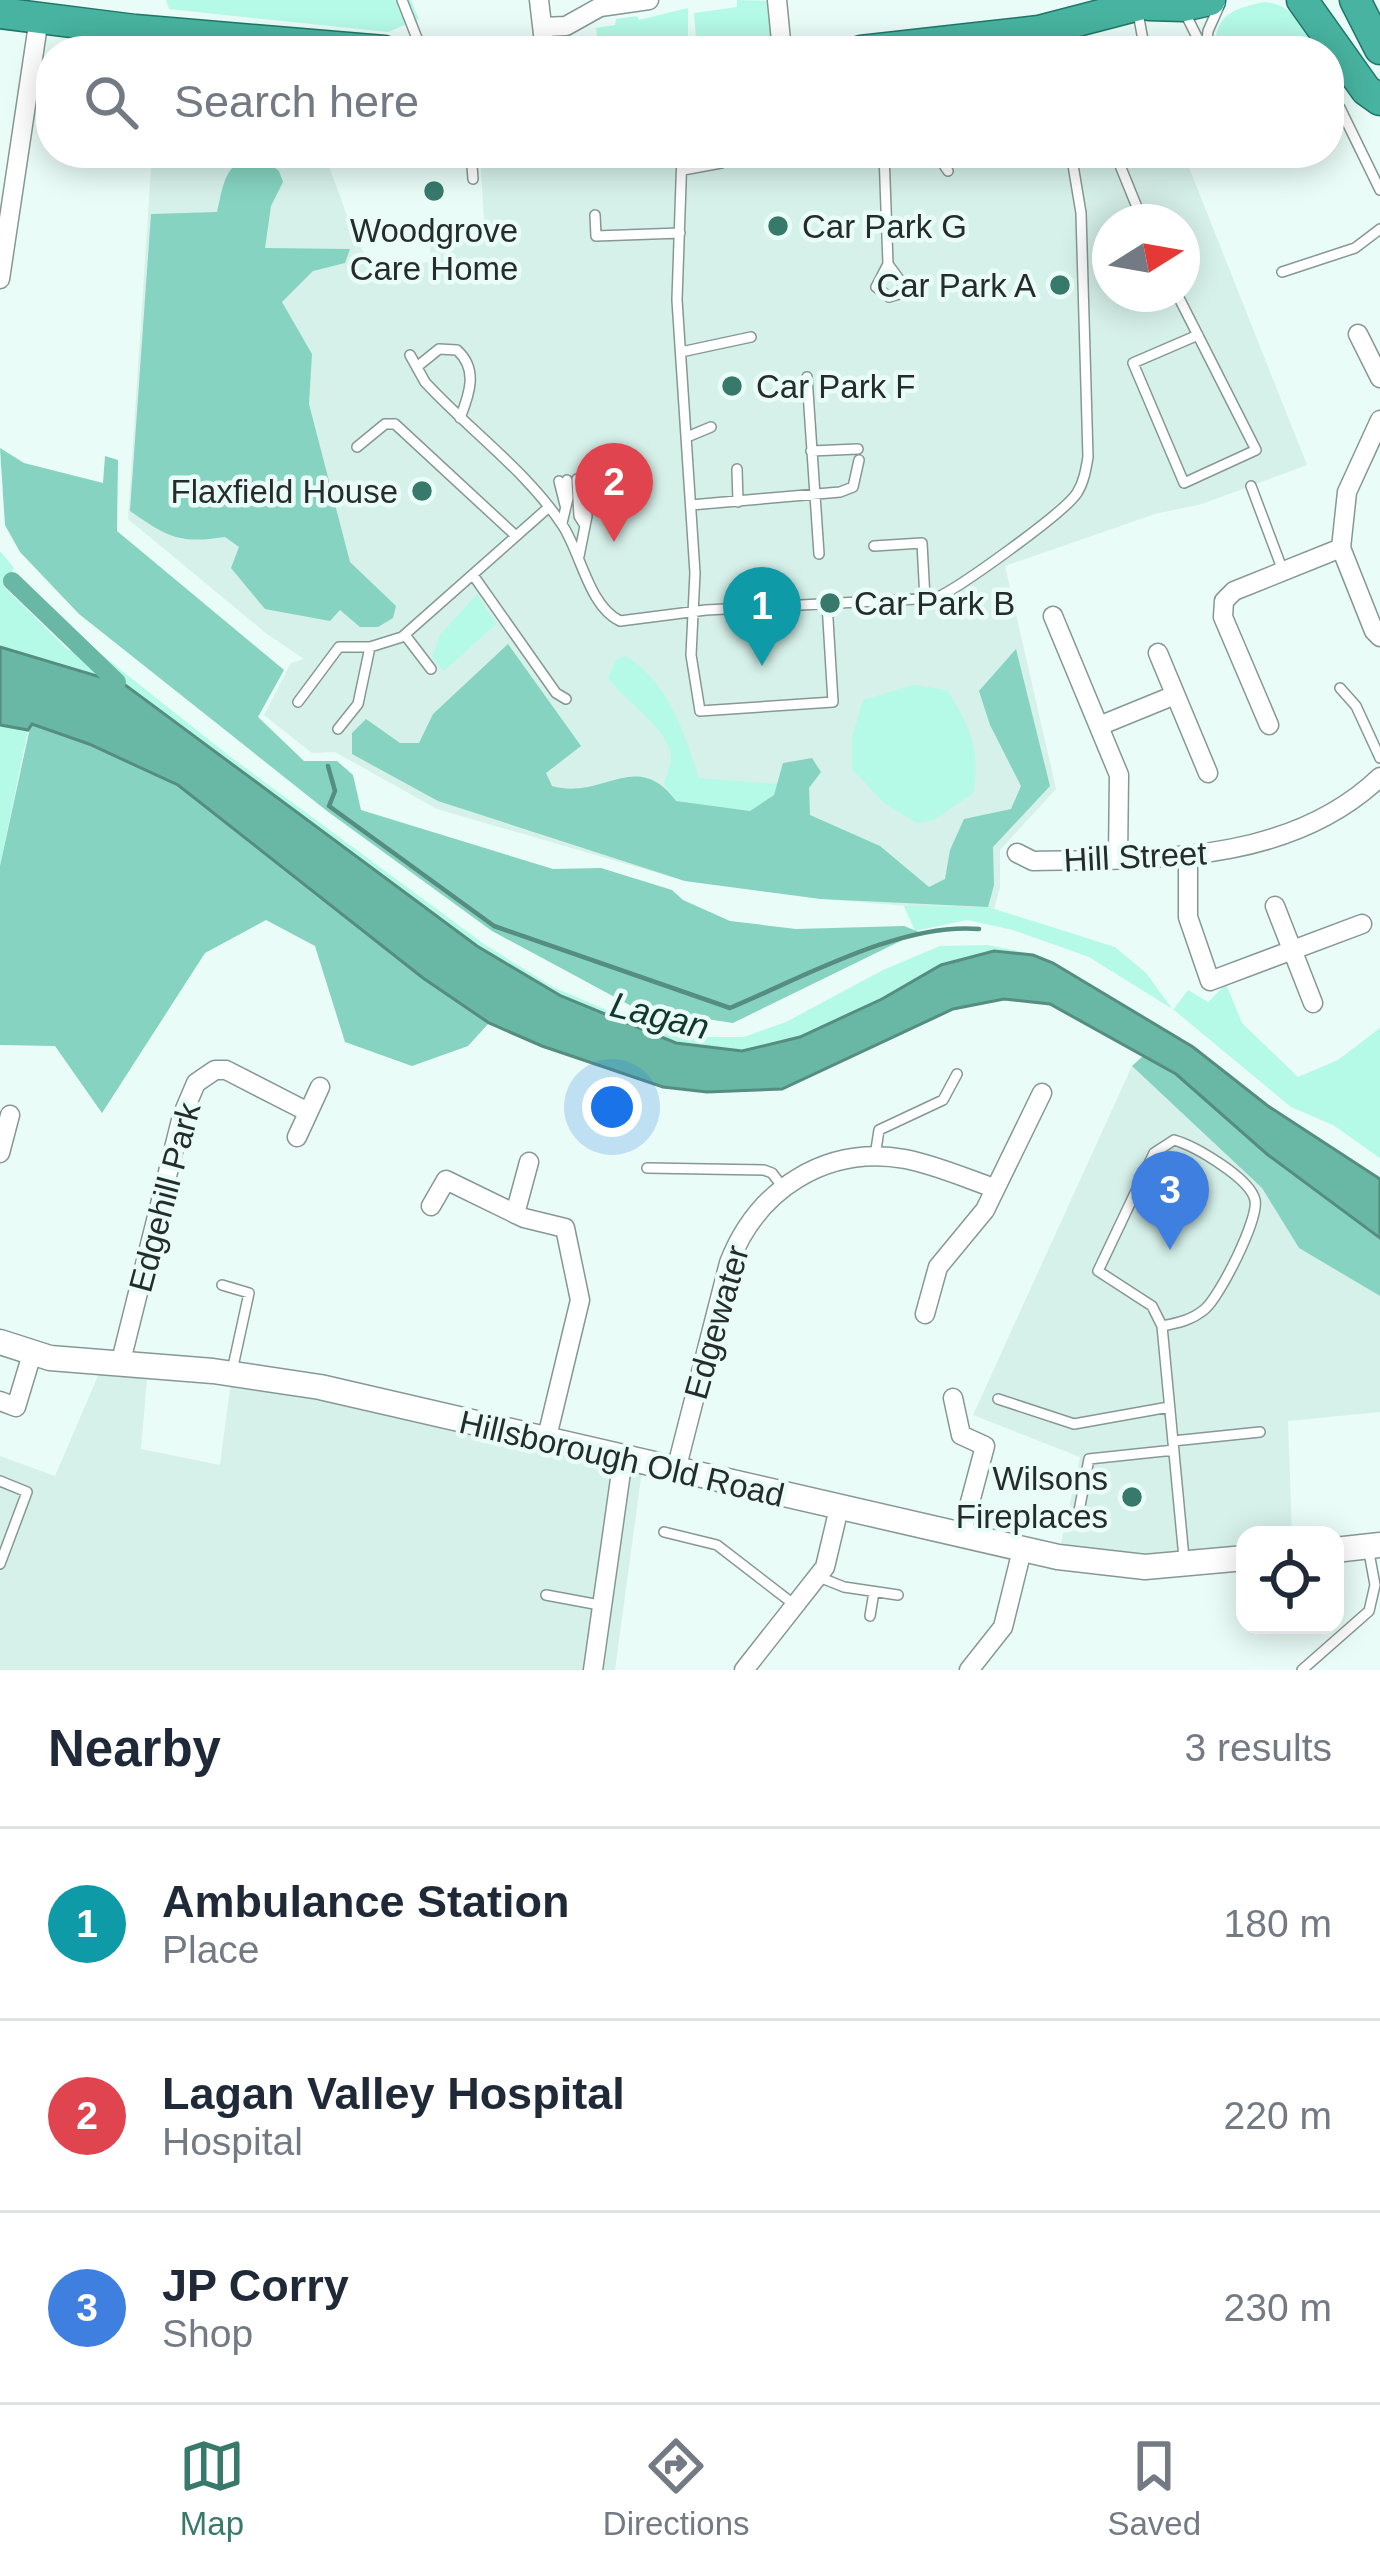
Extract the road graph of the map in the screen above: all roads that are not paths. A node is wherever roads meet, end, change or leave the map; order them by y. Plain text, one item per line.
1 (402, 0) edge
2 (539, 0) edge
3 (649, 0) edge
4 (776, 0) edge
5 (1224, 0) edge
6 (1302, 0) edge
7 (1320, 0) edge
8 (1355, 0) edge
9 (1163, 3) edge
10 (18, 12) edge
11 (543, 27) junction
12 (167, 36) edge
13 (416, 36) edge
14 (544, 36) edge
15 (780, 36) edge
16 (1078, 36) edge
17 (1151, 36) edge
18 (1192, 36) edge
19 (1207, 36) edge
20 (1327, 36) edge
21 (1342, 36) edge
22 (1344, 38) edge
23 (1380, 49) edge
24 (1344, 60) edge
25 (1380, 96) edge
26 (1344, 116) edge
27 (472, 168) edge
28 (683, 168) edge
29 (885, 168) edge
30 (946, 168) edge
31 (1075, 168) edge
32 (1121, 168) edge
33 (948, 171) dead end
34 (472, 179) dead end
35 (1380, 190) edge
36 (1136, 204) edge
37 (595, 215) dead end
38 (1380, 229) edge
39 (680, 233) junction
40 (888, 264) dead end
41 (1282, 272) dead end
42 (0, 279) edge
43 (1186, 312) edge
44 (1358, 334) dead end
45 (1198, 335) junction
46 (751, 337) dead end
47 (681, 352) junction
48 (410, 355) dead end
49 (418, 366) junction
50 (808, 377) dead end
51 (1380, 378) edge
52 (460, 418) junction
53 (1380, 420) edge
54 (711, 427) dead end
55 (687, 437) junction
56 (358, 447) dead end
57 (811, 451) junction
58 (737, 469) dead end
59 (1251, 486) dead end
60 (814, 497) junction
61 (738, 502) junction
62 (691, 505) junction
63 (549, 507) junction
64 (562, 523) junction
65 (517, 536) junction
66 (874, 546) dead end
67 (1341, 548) junction
68 (501, 550) junction
69 (819, 554) dead end
70 (579, 556) junction
71 (512, 560) dead end
72 (1283, 571) junction
73 (473, 575) junction
74 (925, 599) junction
75 (827, 603) junction
76 (693, 611) junction
77 (1054, 616) dead end
78 (405, 634) junction
79 (1380, 637) edge
80 (370, 647) junction
81 (1158, 653) dead end
82 (431, 669) dead end
83 (1340, 688) dead end
84 (1175, 695) junction
85 (566, 698) dead end
86 (298, 702) dead end
87 (1269, 725) dead end
88 (1099, 726) junction
89 (338, 729) dead end
90 (1380, 758) edge
91 (1208, 773) dead end
92 (1380, 777) edge
93 (1017, 854) dead end
94 (1188, 857) junction
95 (1118, 859) junction
96 (1275, 906) dead end
97 (1362, 924) dead end
98 (1292, 950) junction
99 (1313, 1003) dead end
100 (957, 1074) dead end
101 (320, 1087) dead end
102 (1042, 1093) dead end
103 (308, 1112) junction
104 (10, 1115) dead end
105 (297, 1137) dead end
106 (0, 1153) edge
107 (875, 1156) junction
108 (529, 1162) dead end
109 (647, 1168) dead end
110 (782, 1186) junction
111 (994, 1188) junction
112 (431, 1206) dead end
113 (515, 1214) junction
114 (222, 1285) dead end
115 (925, 1314) dead end
116 (1162, 1326) junction
117 (0, 1342) edge
118 (32, 1354) junction
119 (120, 1365) junction
120 (232, 1373) junction
121 (952, 1398) dead end
122 (998, 1399) dead end
123 (17, 1407) edge
124 (1169, 1407) junction
125 (1260, 1432) dead end
126 (547, 1441) junction
127 (1173, 1446) junction
128 (623, 1458) junction
129 (676, 1470) junction
130 (0, 1481) edge
131 (839, 1508) junction
132 (1078, 1511) dead end
133 (664, 1532) dead end
134 (961, 1536) junction
135 (1374, 1546) edge
136 (1344, 1549) edge
137 (1022, 1550) junction
138 (1236, 1559) edge
139 (0, 1564) edge
140 (1184, 1564) junction
141 (819, 1576) junction
142 (874, 1592) junction
143 (546, 1594) dead end
144 (898, 1594) dead end
145 (605, 1606) junction
146 (796, 1606) junction
147 (871, 1616) dead end
148 (595, 1670) edge
149 (744, 1670) edge
150 (969, 1670) edge
151 (1302, 1670) edge

1 - 13 lane
2 - 11 street
3 - 11 street
4 - 15 street
5 - 19 lane
6 - 20 highway
7 - 21 highway
8 - 23 highway
9 - 16 highway
9 - 17 lane
9 - 18 lane
10 - 12 highway
10 - 42 street
11 - 14 street
22 - 25 highway
24 - 25 highway
26 - 35 lane
27 - 34 lane
28 - 39 lane
29 - 40 lane
30 - 33 lane
31 - 74 lane
32 - 36 lane
37 - 39 lane
38 - 41 lane
39 - 47 lane
43 - 45 lane
44 - 51 street
45 - 45 lane
46 - 47 lane
47 - 55 lane
48 - 49 lane
49 - 52 lane
49 - 52 lane
50 - 57 lane
52 - 63 lane
53 - 67 street
54 - 55 lane
55 - 62 lane
56 - 65 lane
57 - 60 lane
57 - 60 lane
58 - 61 lane
59 - 72 lane
60 - 61 lane
60 - 69 lane
61 - 62 lane
62 - 76 lane
63 - 64 lane
63 - 65 lane
64 - 70 lane
64 - 70 lane
65 - 68 lane
66 - 74 lane
67 - 72 street
67 - 79 street
68 - 71 lane
68 - 73 lane
70 - 76 lane
72 - 87 street
73 - 78 lane
73 - 85 lane
74 - 75 lane
75 - 76 lane
75 - 76 lane
77 - 88 street
78 - 80 lane
78 - 82 lane
80 - 86 lane
80 - 89 lane
81 - 84 street
83 - 90 lane
84 - 88 street
84 - 91 street
88 - 95 street
92 - 94 street, Hill Street
93 - 95 street, Hill Street
94 - 95 street, Hill Street
94 - 98 street
96 - 98 street
97 - 98 street
98 - 99 street
100 - 107 lane
101 - 103 street
102 - 111 street
103 - 105 street
103 - 119 street, Edgehill Park
104 - 106 street
107 - 110 street, Edgewater
107 - 111 street, Edgewater
108 - 113 street
109 - 110 lane
110 - 129 street, Edgewater
111 - 115 street
112 - 113 street
113 - 126 street
114 - 120 lane
116 - 116 lane
116 - 124 lane
117 - 118 street, Hillsborough Old Road
118 - 119 street, Hillsborough Old Road
118 - 123 street
119 - 120 street, Hillsborough Old Road
120 - 126 street, Hillsborough Old Road
121 - 134 street
122 - 124 lane
124 - 127 lane
125 - 127 lane
126 - 128 street, Hillsborough Old Road
127 - 132 lane
127 - 140 lane
128 - 129 street, Hillsborough Old Road
128 - 145 street
129 - 131 street, Hillsborough Old Road
130 - 139 lane
131 - 134 street, Hillsborough Old Road
131 - 141 street
133 - 146 lane
134 - 137 street, Hillsborough Old Road
135 - 136 street
135 - 151 lane
137 - 140 street, Hillsborough Old Road
137 - 150 street
138 - 140 street, Hillsborough Old Road
141 - 142 lane
141 - 146 street
142 - 144 lane
142 - 147 lane
143 - 145 lane
145 - 148 street
146 - 149 street

